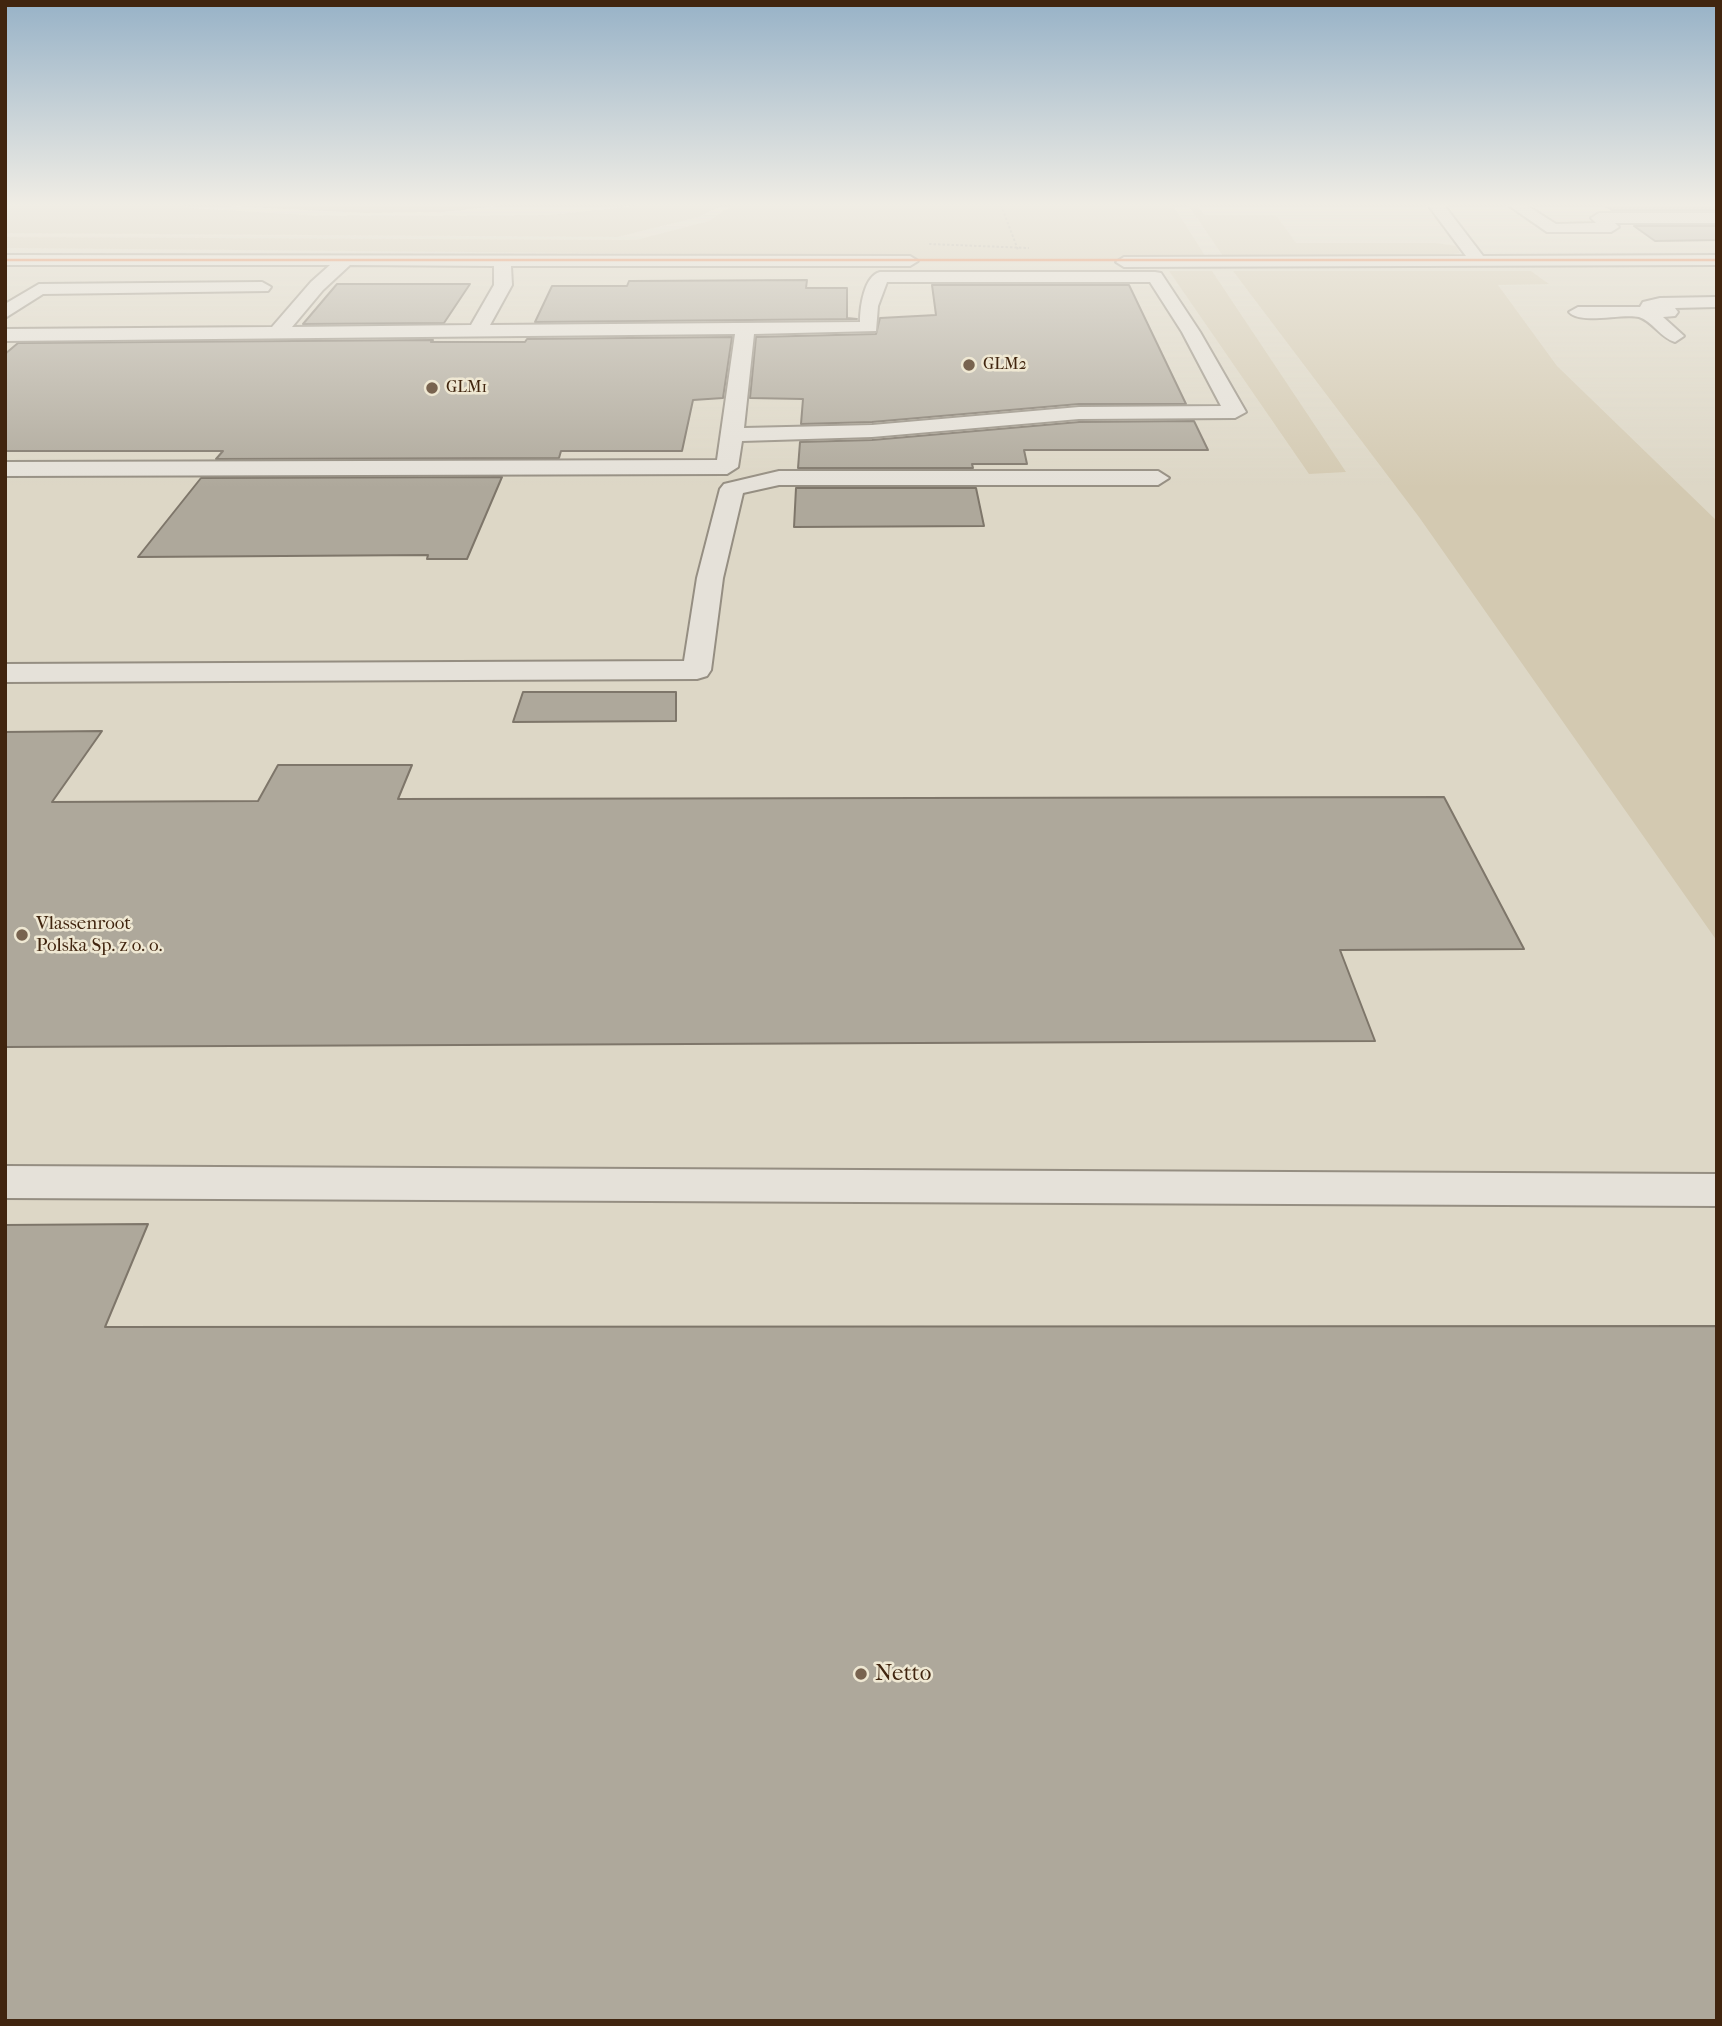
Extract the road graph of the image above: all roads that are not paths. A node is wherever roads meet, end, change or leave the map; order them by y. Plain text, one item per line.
1 (24, 300) edge
2 (306, 300) edge
3 (495, 300) edge
4 (871, 300) edge
5 (1170, 300) edge
6 (1717, 302) edge
7 (1578, 312) dead end
8 (1645, 312) junction
9 (1717, 312) edge
10 (5, 313) edge
11 (745, 328) junction
12 (478, 329) junction
13 (279, 331) junction
14 (5, 335) edge
15 (1675, 336) dead end
16 (732, 435) junction
17 (5, 469) edge
18 (1158, 478) dead end
19 (5, 673) edge
20 (5, 1182) edge
21 (1717, 1190) edge

1 - 10 street
2 - 13 street
3 - 12 street
4 - 11 street
5 - 16 street
6 - 8 street
7 - 8 street
8 - 9 street
8 - 15 street
11 - 12 street
11 - 16 street
12 - 13 street
13 - 14 street
16 - 17 street
18 - 19 street
20 - 21 street

